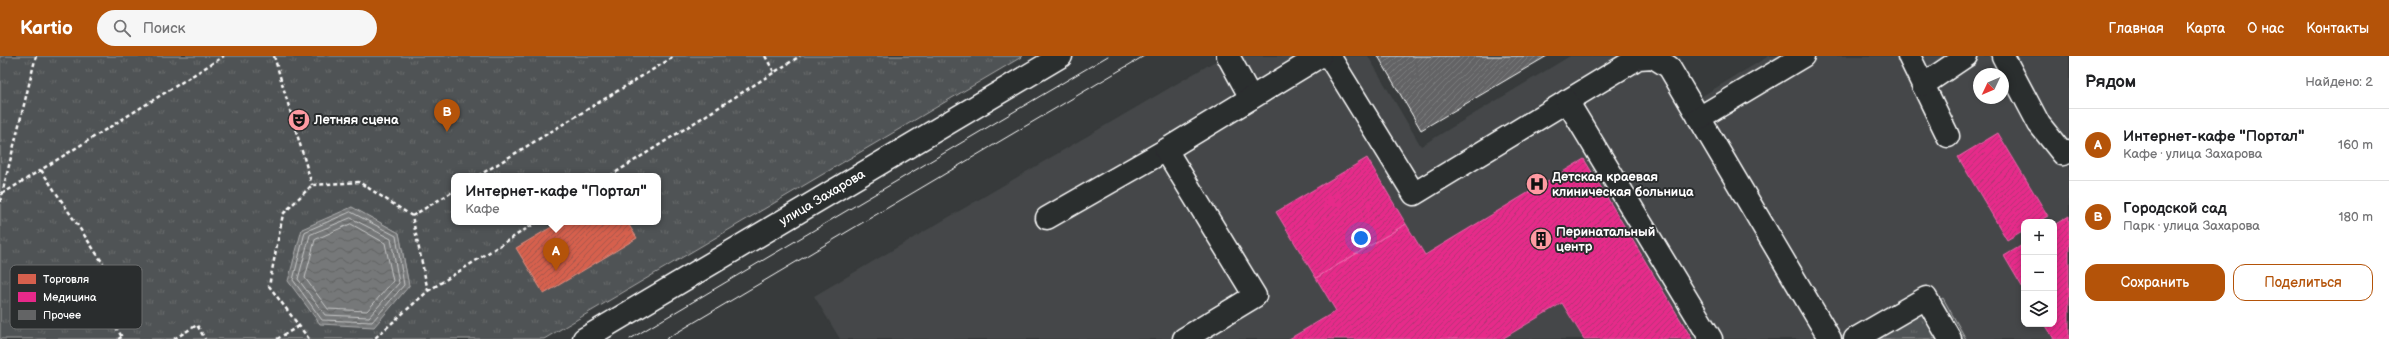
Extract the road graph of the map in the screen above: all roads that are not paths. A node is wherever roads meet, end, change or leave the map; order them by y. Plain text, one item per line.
1 (1061, 56) edge
2 (1228, 56) edge
3 (1320, 56) edge
4 (1329, 56) edge
5 (1803, 56) edge
6 (1909, 56) edge
7 (1966, 56) edge
8 (2003, 56) edge
9 (1923, 85) junction
10 (1251, 98) junction
11 (1567, 101) junction
12 (1699, 118) junction
13 (1948, 136) dead end
14 (1166, 150) junction
15 (2069, 152) edge
16 (1047, 218) dead end
17 (584, 339) edge
18 (1184, 339) edge
19 (1711, 339) edge
20 (1830, 339) edge
21 (1855, 339) edge
22 (1950, 339) edge

1 - 17 street, улица Захарова
2 - 10 street
3 - 10 street
4 - 11 street
5 - 12 street
6 - 9 street
7 - 9 street
8 - 15 street
9 - 13 street
10 - 14 street
11 - 12 street
11 - 19 street
12 - 20 street
14 - 16 street
14 - 18 street
21 - 22 street

